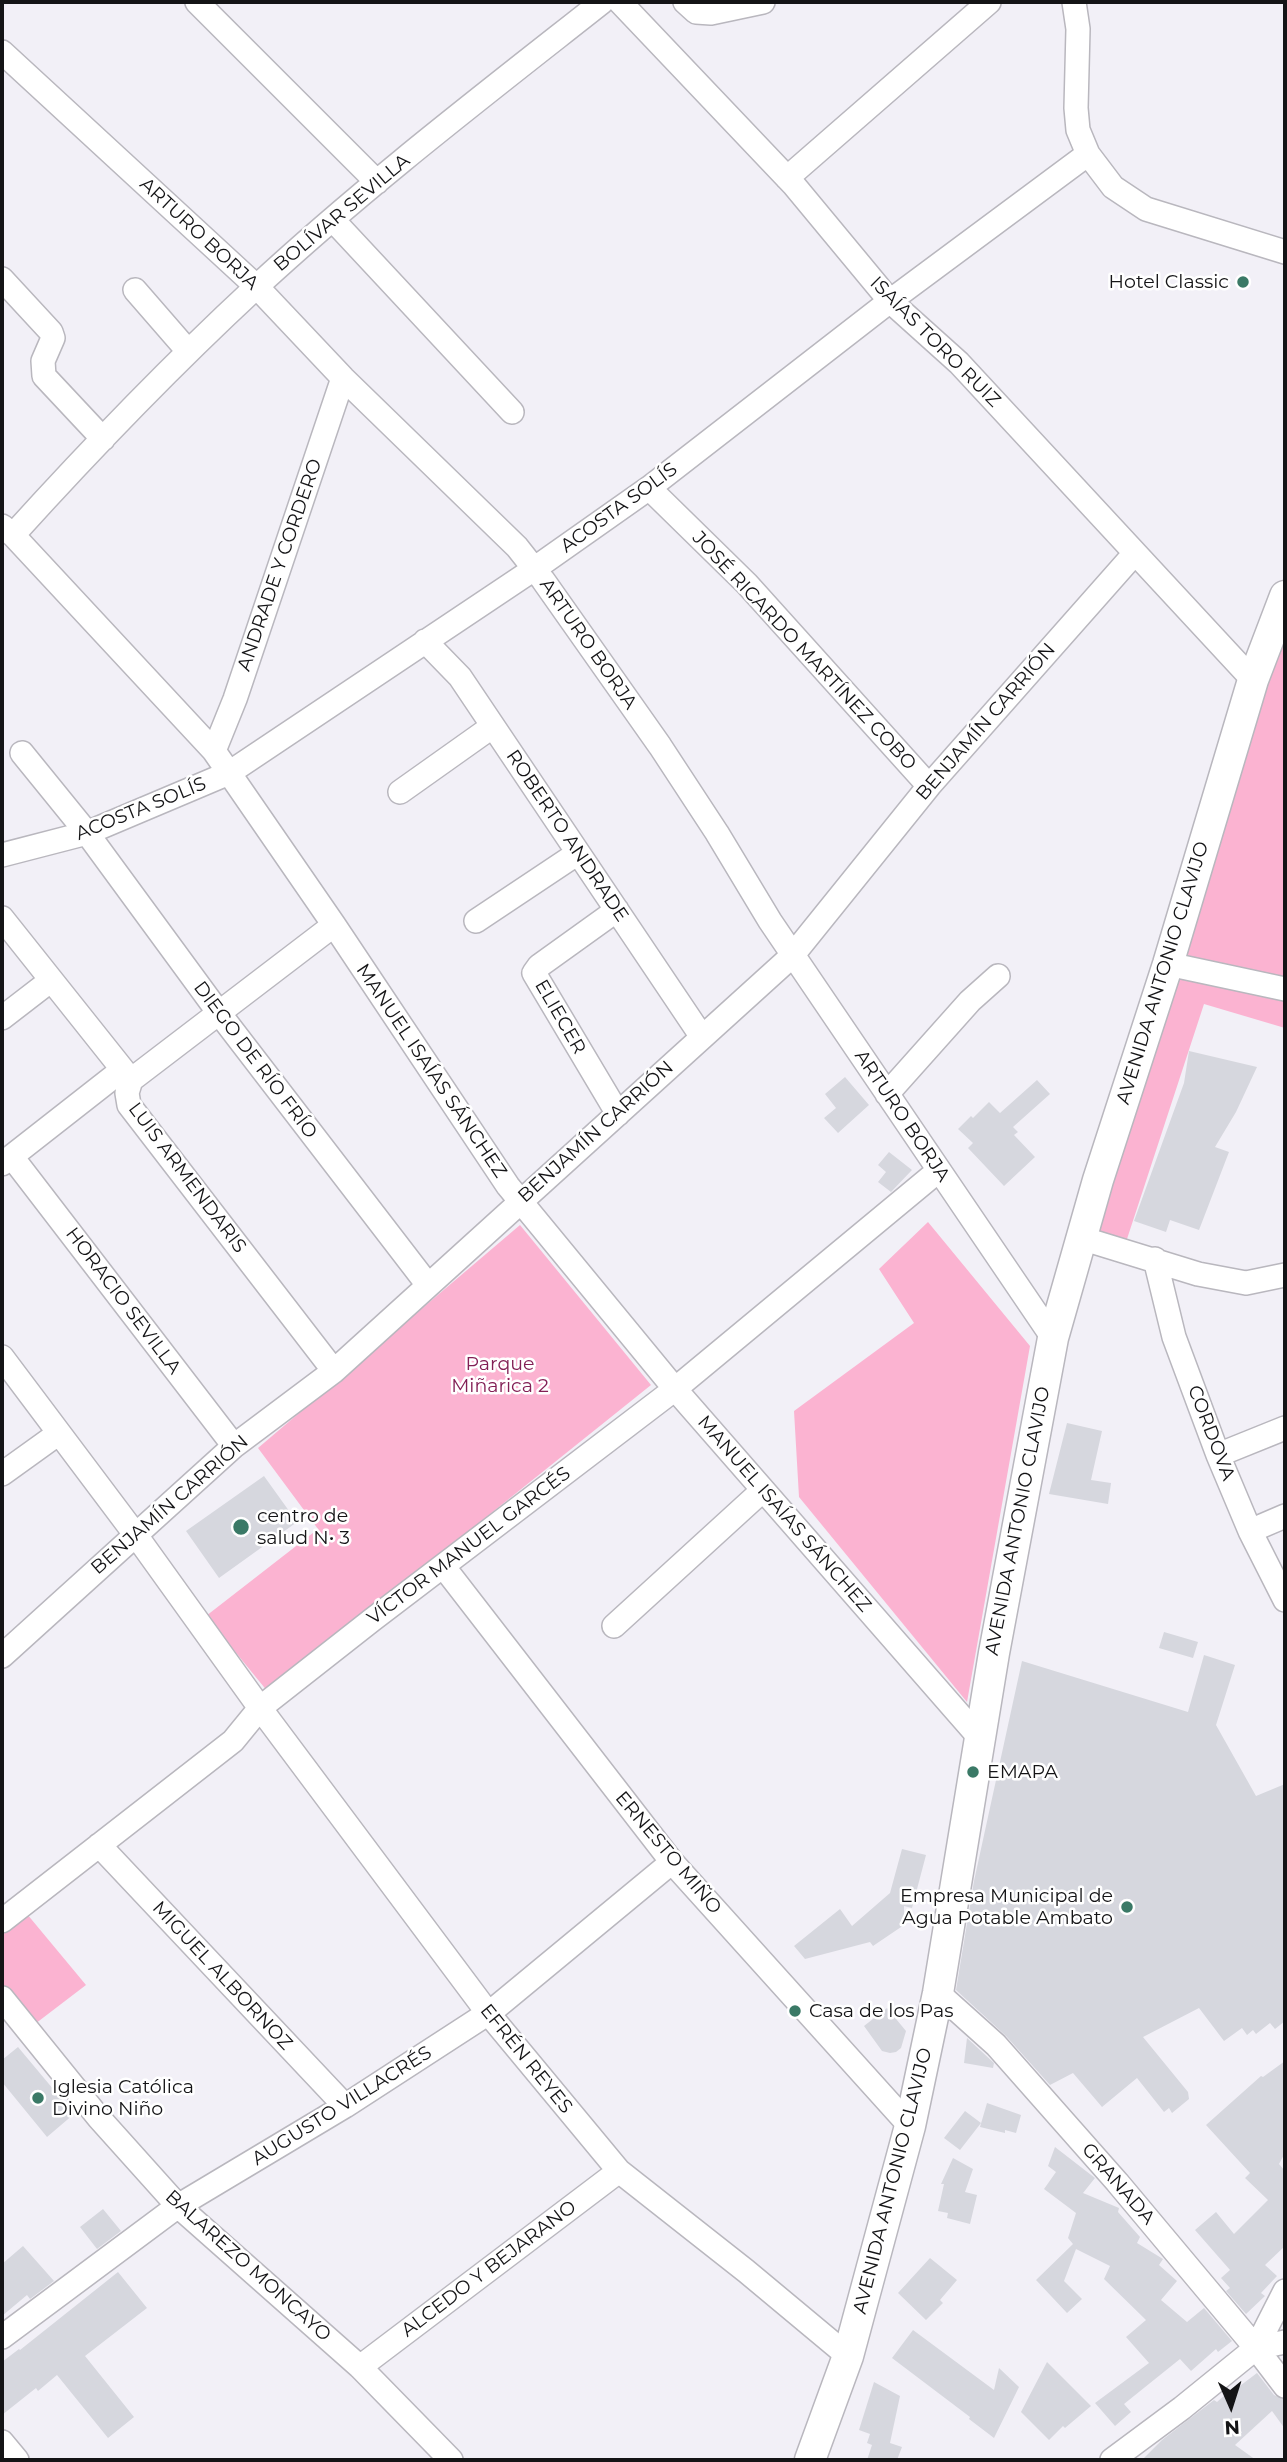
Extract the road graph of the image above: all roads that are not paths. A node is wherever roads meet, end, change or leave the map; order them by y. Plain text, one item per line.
1 (197, 2) edge
2 (602, 2) edge
3 (620, 2) edge
4 (685, 2) edge
5 (763, 2) edge
6 (989, 2) edge
7 (1074, 2) edge
8 (2, 52) edge
9 (1088, 154) junction
10 (787, 178) junction
11 (377, 182) junction
12 (333, 220) junction
13 (1285, 252) edge
14 (2, 279) edge
15 (257, 286) junction
16 (135, 290) dead end
17 (890, 301) junction
18 (188, 351) junction
19 (343, 378) junction
20 (512, 412) dead end
21 (103, 439) junction
22 (649, 488) junction
23 (8, 531) edge
24 (1135, 553) junction
25 (534, 569) junction
26 (1285, 596) edge
27 (425, 641) junction
28 (1253, 680) junction
29 (493, 726) junction
30 (214, 751) junction
31 (22, 753) dead end
32 (229, 774) junction
33 (929, 786) junction
34 (400, 792) dead end
35 (87, 832) junction
36 (578, 853) junction
37 (2, 855) edge
38 (617, 910) junction
39 (2, 918) edge
40 (476, 921) dead end
41 (334, 925) junction
42 (793, 955) junction
43 (1168, 964) junction
44 (998, 976) dead end
45 (50, 981) junction
46 (1285, 989) edge
47 (219, 1013) junction
48 (2, 1018) edge
49 (702, 1037) junction
50 (126, 1075) junction
51 (887, 1094) junction
52 (618, 1114) junction
53 (7, 1160) edge
54 (938, 1171) junction
55 (520, 1200) junction
56 (1081, 1238) junction
57 (1155, 1259) junction
58 (1285, 1275) edge
59 (428, 1285) junction
60 (1052, 1338) junction
61 (2, 1357) edge
62 (334, 1371) junction
63 (675, 1389) junction
64 (1285, 1428) edge
65 (59, 1433) junction
66 (234, 1446) junction
67 (1218, 1455) junction
68 (2, 1474) edge
69 (763, 1489) junction
70 (1285, 1517) edge
71 (1250, 1531) junction
72 (135, 1534) junction
73 (443, 1566) junction
74 (1285, 1600) edge
75 (614, 1626) dead end
76 (2, 1656) edge
77 (260, 1708) junction
78 (979, 1737) junction
79 (99, 1845) junction
80 (671, 1862) junction
81 (2, 1921) edge
82 (938, 1993) junction
83 (2, 1998) edge
84 (488, 2013) junction
85 (345, 2106) junction
86 (911, 2126) junction
87 (618, 2171) junction
88 (178, 2206) junction
89 (1285, 2291) edge
90 (2, 2337) edge
91 (1285, 2342) edge
92 (1256, 2348) junction
93 (848, 2356) junction
94 (360, 2367) junction
95 (1285, 2386) edge
96 (2, 2442) edge
97 (18, 2460) edge
98 (451, 2460) edge
99 (810, 2460) edge
100 (1112, 2460) edge

1 - 11 street
2 - 11 street, BOLÍVAR SEVILLA
3 - 10 street, ISAÍAS TORO RUIZ
4 - 5 street
6 - 10 street
7 - 9 street
8 - 15 street, ARTURO BORJA
9 - 13 street
9 - 17 street, ACOSTA SOLÍS
10 - 17 street, ISAÍAS TORO RUIZ
11 - 12 street, BOLÍVAR SEVILLA
12 - 15 street, BOLÍVAR SEVILLA
12 - 20 street
14 - 21 street
15 - 18 street, BOLÍVAR SEVILLA
15 - 19 street, ARTURO BORJA
16 - 18 street
17 - 22 street, ACOSTA SOLÍS
17 - 24 street, ISAÍAS TORO RUIZ
18 - 21 street, BOLÍVAR SEVILLA
19 - 25 street, ARTURO BORJA
19 - 30 street, ANDRADE Y CORDERO
21 - 23 street, BOLÍVAR SEVILLA
22 - 25 street, ACOSTA SOLÍS
22 - 33 street, JOSÉ RICARDO MARTÍNEZ COBO
23 - 30 street, MANUEL ISAÍAS SÁNCHEZ
24 - 28 street, ISAÍAS TORO RUIZ
24 - 33 street, BENJAMÍN CARRIÓN
25 - 27 street, ACOSTA SOLÍS
25 - 42 street, ARTURO BORJA
26 - 28 main road, AVENIDA ANTONIO CLAVIJO
27 - 29 street, ROBERTO ANDRADE
27 - 32 street, ACOSTA SOLÍS
28 - 43 main road, AVENIDA ANTONIO CLAVIJO
29 - 34 street
29 - 36 street, ROBERTO ANDRADE
30 - 32 street, MANUEL ISAÍAS SÁNCHEZ
31 - 35 street, DIEGO DE RÍO FRÍO
32 - 35 street, ACOSTA SOLÍS
32 - 41 street, MANUEL ISAÍAS SÁNCHEZ
33 - 42 street, BENJAMÍN CARRIÓN
35 - 37 street, ACOSTA SOLÍS
35 - 47 street, DIEGO DE RÍO FRÍO
36 - 38 street, ROBERTO ANDRADE
36 - 40 street
38 - 49 street, ROBERTO ANDRADE
38 - 52 street, ELIECER
39 - 45 street
41 - 47 street
41 - 55 street, MANUEL ISAÍAS SÁNCHEZ
42 - 49 street, BENJAMÍN CARRIÓN
42 - 51 street, ARTURO BORJA
43 - 46 street
43 - 56 main road, AVENIDA ANTONIO CLAVIJO
44 - 51 street
45 - 48 street
45 - 50 street
47 - 50 street
47 - 59 street, DIEGO DE RÍO FRÍO
49 - 52 street, BENJAMÍN CARRIÓN
50 - 53 street
50 - 62 street, LUIS ARMENDARIS
51 - 54 street, ARTURO BORJA
52 - 55 street, BENJAMÍN CARRIÓN
53 - 66 street, HORACIO SEVILLA
54 - 60 street, ARTURO BORJA
54 - 63 street, VÍCTOR MANUEL GARCÉS
55 - 59 street, BENJAMÍN CARRIÓN
55 - 63 street, MANUEL ISAÍAS SÁNCHEZ
56 - 57 street
56 - 60 main road, AVENIDA ANTONIO CLAVIJO
57 - 58 street
57 - 67 street, CORDOVA
59 - 62 street, BENJAMÍN CARRIÓN
60 - 78 main road, AVENIDA ANTONIO CLAVIJO
61 - 65 street, EFRÉN REYES
62 - 66 street, BENJAMÍN CARRIÓN
63 - 69 street, MANUEL ISAÍAS SÁNCHEZ
63 - 73 street, VÍCTOR MANUEL GARCÉS
64 - 67 street
65 - 68 street
65 - 72 street, EFRÉN REYES
66 - 72 street, BENJAMÍN CARRIÓN
67 - 71 street, CORDOVA
69 - 75 street
69 - 78 street, MANUEL ISAÍAS SÁNCHEZ
70 - 71 street
71 - 74 street, CORDOVA
72 - 76 street, BENJAMÍN CARRIÓN
72 - 77 street, EFRÉN REYES
73 - 77 street, VÍCTOR MANUEL GARCÉS
73 - 80 street, ERNESTO MIÑO
77 - 79 street, VÍCTOR MANUEL GARCÉS
77 - 84 street, EFRÉN REYES
78 - 82 main road, AVENIDA ANTONIO CLAVIJO
79 - 81 street, VÍCTOR MANUEL GARCÉS
79 - 85 street, MIGUEL ALBORNOZ
80 - 84 street, AUGUSTO VILLACRÉS
80 - 86 street, ERNESTO MIÑO
82 - 86 main road, AVENIDA ANTONIO CLAVIJO
82 - 92 street, GRANADA
83 - 88 street, BALAREZO MONCAYO
84 - 85 street, AUGUSTO VILLACRÉS
84 - 87 street, EFRÉN REYES
85 - 88 street, AUGUSTO VILLACRÉS
86 - 93 main road, AVENIDA ANTONIO CLAVIJO
87 - 93 street, EFRÉN REYES
87 - 94 street, ALCEDO Y BEJARANO
88 - 90 street, AUGUSTO VILLACRÉS
88 - 94 street, BALAREZO MONCAYO
89 - 92 street
91 - 92 street
92 - 95 street, GRANADA
92 - 100 street
93 - 99 main road, AVENIDA ANTONIO CLAVIJO
94 - 98 street, BALAREZO MONCAYO
96 - 97 street

